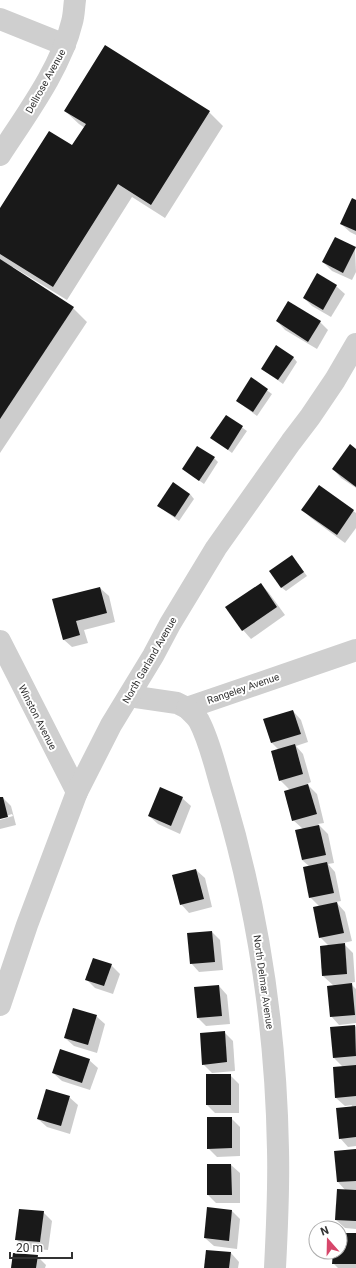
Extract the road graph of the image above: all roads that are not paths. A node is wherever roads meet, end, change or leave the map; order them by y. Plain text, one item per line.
1 (75, 0) edge
2 (0, 19) edge
3 (64, 45) junction
4 (0, 155) edge
5 (356, 344) edge
6 (356, 358) edge
7 (335, 380) junction
8 (0, 641) edge
9 (356, 650) edge
10 (129, 696) junction
11 (187, 708) junction
12 (77, 792) junction
13 (0, 1005) edge
14 (275, 1268) edge

1 - 3 street, Dellrose Avenue
2 - 3 street
3 - 4 street, Dellrose Avenue
5 - 7 street, North Garland Avenue
6 - 7 street
7 - 10 street, North Garland Avenue
8 - 12 street, Winston Avenue
9 - 11 street, Rangeley Avenue
10 - 11 street
10 - 12 street, North Garland Avenue
11 - 14 street, North Delmar Avenue
12 - 13 street, North Garland Avenue

